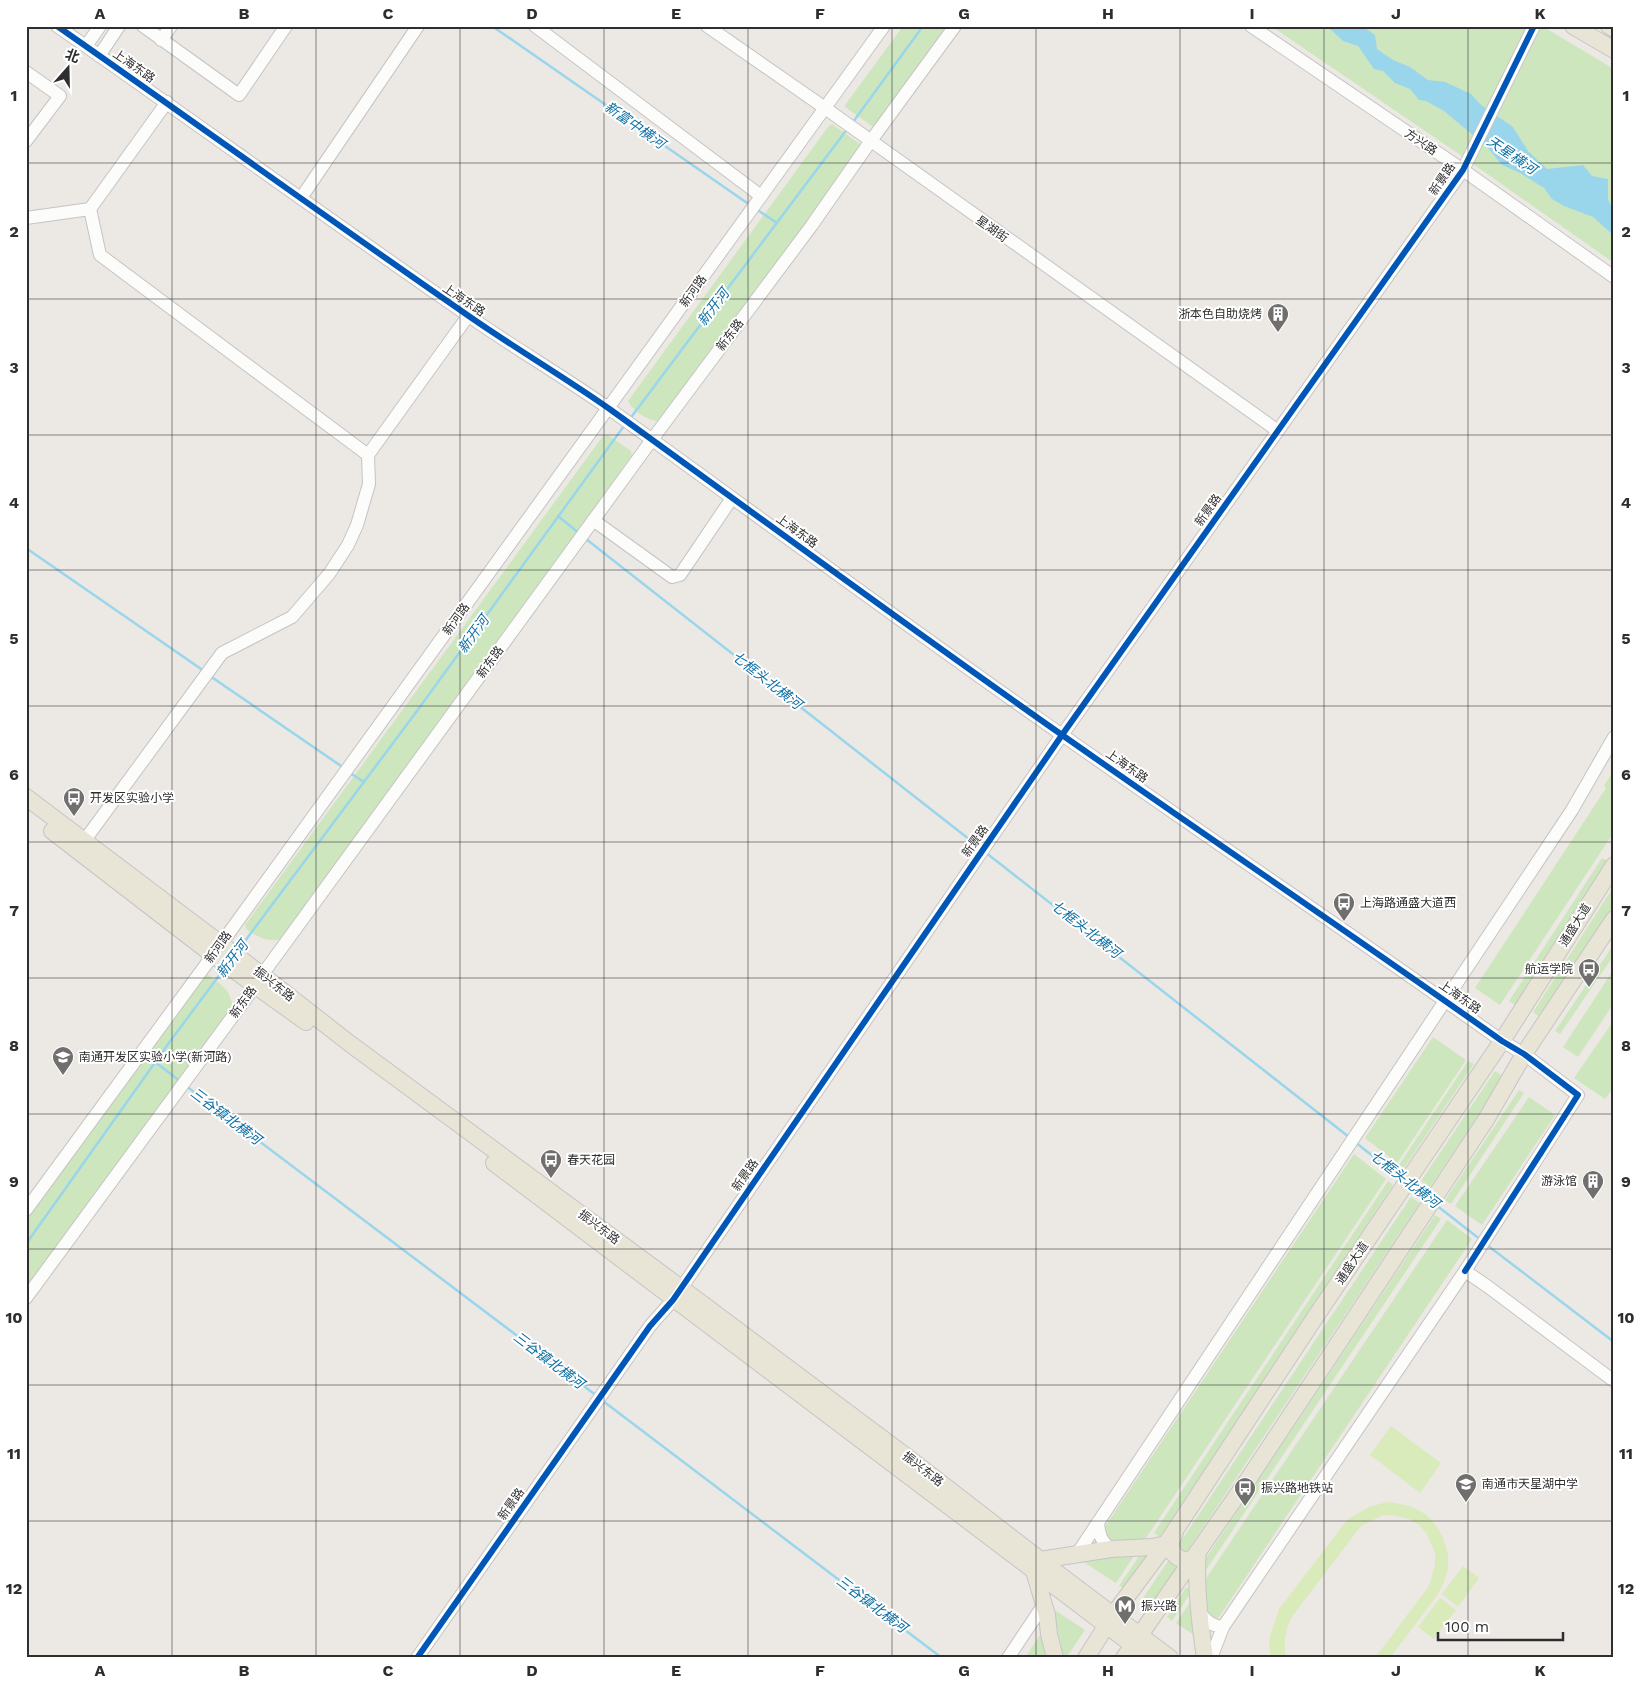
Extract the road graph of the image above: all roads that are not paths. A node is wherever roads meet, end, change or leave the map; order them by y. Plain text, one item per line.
1 (56, 26) edge
2 (100, 26) edge
3 (119, 26) edge
4 (143, 26) edge
5 (171, 26) edge
6 (286, 26) edge
7 (418, 26) edge
8 (535, 26) edge
9 (707, 26) edge
10 (884, 26) edge
11 (955, 26) edge
12 (1251, 26) edge
13 (1534, 26) edge
14 (1573, 26) edge
15 (1609, 26) edge
16 (1614, 29) edge
17 (161, 40) junction
18 (86, 46) junction
19 (1614, 50) edge
20 (99, 56) junction
21 (26, 72) edge
22 (167, 102) junction
23 (825, 108) junction
24 (26, 141) edge
25 (870, 142) junction
26 (1463, 170) junction
27 (301, 198) junction
28 (756, 204) junction
29 (90, 209) junction
30 (26, 218) edge
31 (1614, 277) edge
32 (468, 316) junction
33 (608, 408) junction
34 (1278, 432) junction
35 (651, 441) junction
36 (368, 455) junction
37 (732, 498) junction
38 (592, 523) junction
39 (605, 529) junction
40 (646, 549) dead end
41 (1062, 735) junction
42 (1614, 738) edge
43 (26, 797) edge
44 (26, 811) edge
45 (81, 845) junction
46 (1614, 865) edge
47 (1614, 919) edge
48 (226, 957) junction
49 (259, 980) junction
50 (1445, 1000) junction
51 (1502, 1040) junction
52 (1524, 1054) junction
53 (26, 1210) edge
54 (1466, 1270) junction
55 (677, 1294) junction
56 (26, 1298) edge
57 (1614, 1381) edge
58 (1098, 1522) junction
59 (1171, 1537) junction
60 (1111, 1549) junction
61 (1077, 1554) junction
62 (1196, 1554) junction
63 (1037, 1565) junction
64 (1044, 1604) junction
65 (1199, 1612) junction
66 (1110, 1620) junction
67 (1223, 1627) junction
68 (1132, 1646) edge
69 (417, 1658) edge
70 (1008, 1658) edge
71 (1055, 1658) edge
72 (1086, 1658) edge
73 (1150, 1658) edge
74 (1170, 1658) edge
75 (1206, 1658) edge
76 (1211, 1658) edge

1 - 18 street, 上海东路
2 - 18 street
3 - 20 street
4 - 17 street
5 - 17 street
6 - 17 street
7 - 27 street
8 - 28 street
9 - 23 street, 星湖街
10 - 23 street, 新河路
11 - 25 street, 新东路
12 - 26 street, 方兴路
13 - 26 street, 新景路
14 - 19 main road
15 - 16 main road
18 - 20 street, 上海东路
20 - 22 street, 上海东路
21 - 24 street
22 - 27 street, 上海东路
22 - 29 street
23 - 25 street, 星湖街
23 - 28 street, 新河路
25 - 34 street, 星湖街
25 - 35 street, 新东路
26 - 31 street, 方兴路
26 - 34 street, 新景路
27 - 32 street, 上海东路
28 - 33 street, 新河路
29 - 30 street
29 - 36 street
32 - 33 street, 上海东路
32 - 36 street
33 - 35 street, 上海东路
33 - 48 street, 新河路
34 - 41 street, 新景路
35 - 37 street, 上海东路
35 - 38 street, 新东路
36 - 45 street
37 - 39 street
37 - 41 street, 上海东路
38 - 39 street
38 - 49 street, 新东路
39 - 40 street
41 - 50 street, 上海东路
41 - 55 street, 新景路
42 - 50 street
43 - 45 main road, 振兴东路
44 - 45 main road, 振兴东路
45 - 48 main road, 振兴东路
46 - 51 main road, 通盛大道
47 - 52 main road
48 - 49 main road, 振兴东路
48 - 53 street, 新河路
49 - 55 main road, 振兴东路
49 - 56 street, 新东路
50 - 51 street, 上海东路
50 - 58 street
51 - 52 street, 上海东路
51 - 59 main road, 通盛大道
52 - 54 street, 上海东路
52 - 62 main road
54 - 57 street
54 - 67 street
55 - 63 main road, 振兴东路
55 - 69 street, 新景路
58 - 60 street
58 - 61 street
59 - 60 main road
59 - 62 main road
59 - 66 main road, 通盛大道
60 - 61 main road
61 - 63 main road
62 - 65 main road
62 - 68 main road
63 - 64 main road
63 - 66 main road, 振兴东路
64 - 70 street
64 - 71 main road
65 - 67 street
65 - 75 main road
66 - 68 main road, 振兴东路
66 - 72 main road, 通盛大道
67 - 76 street
68 - 73 main road, 振兴东路
68 - 74 main road, 振兴东路

